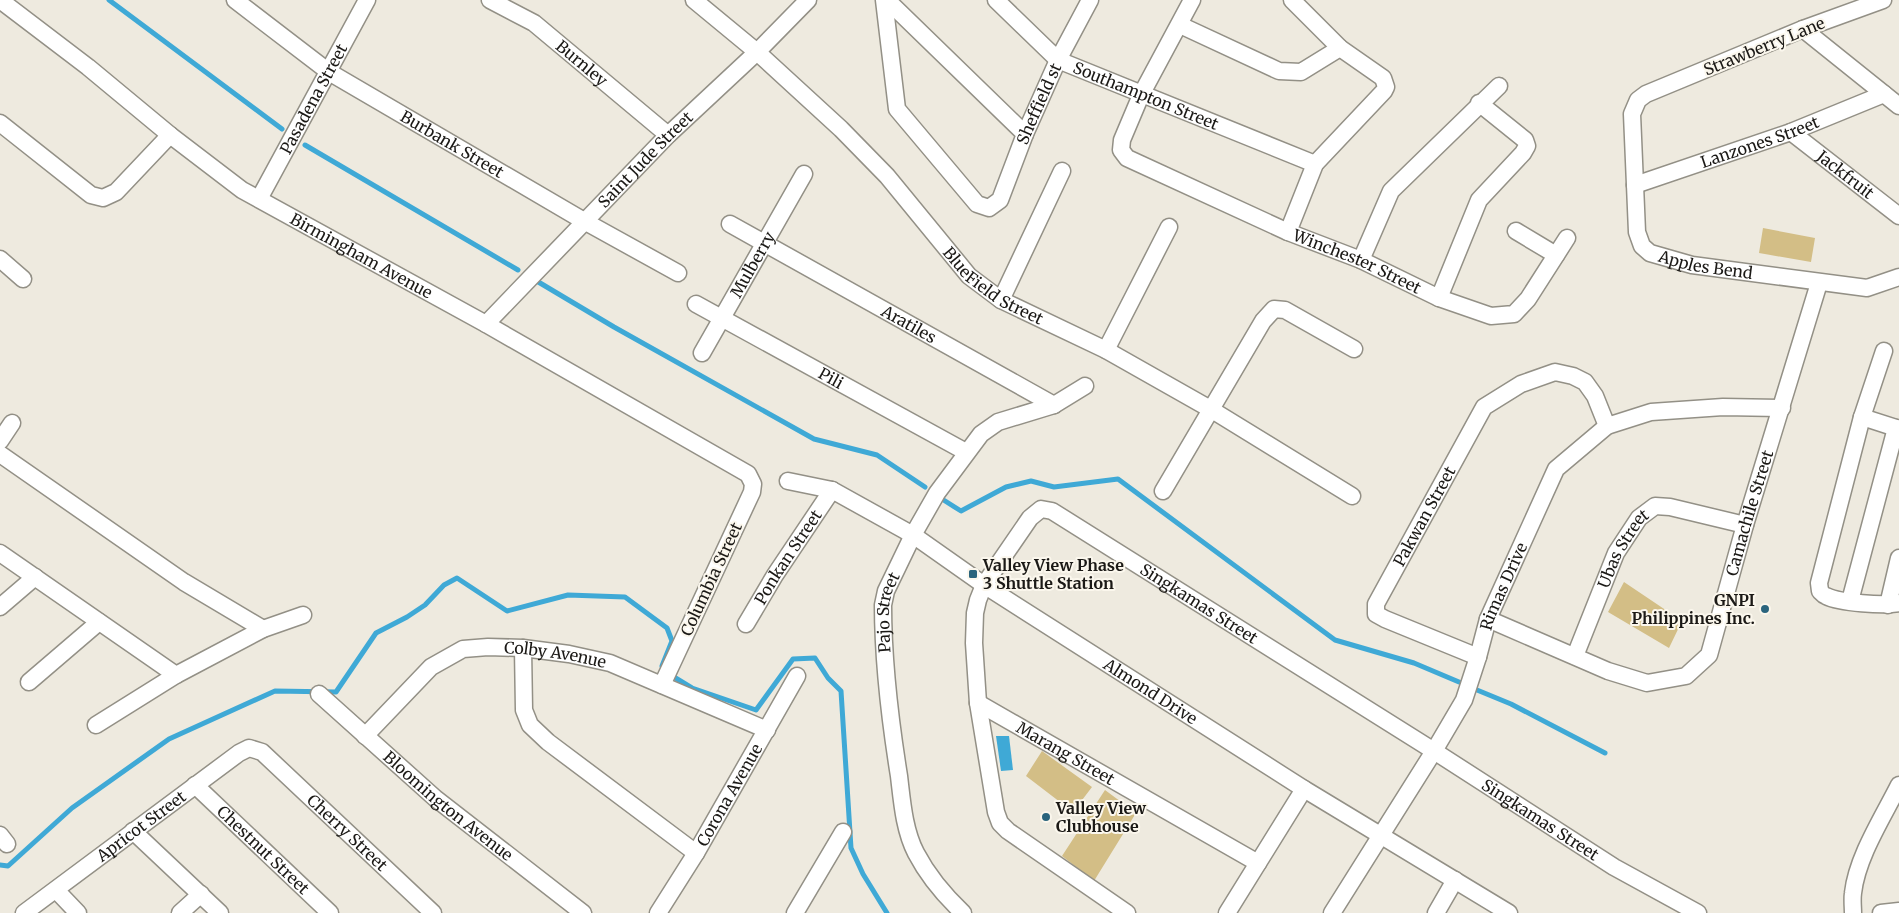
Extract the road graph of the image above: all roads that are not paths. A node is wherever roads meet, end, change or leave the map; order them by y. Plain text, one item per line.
1 (0, 0) edge
2 (367, 0) edge
3 (490, 0) edge
4 (694, 0) edge
5 (808, 0) edge
6 (886, 0) edge
7 (996, 0) edge
8 (1090, 0) edge
9 (1192, 0) edge
10 (1292, 0) edge
11 (1882, 0) edge
12 (240, 1) edge
13 (1180, 25) junction
14 (1803, 29) junction
15 (1340, 48) junction
16 (757, 52) junction
17 (1058, 60) junction
18 (329, 72) junction
19 (1499, 86) dead end
20 (1646, 94) joint
21 (1884, 94) junction
22 (1141, 95) junction
23 (1479, 103) junction
24 (1899, 106) edge
25 (0, 124) edge
26 (1791, 132) junction
27 (668, 134) junction
28 (1025, 134) junction
29 (170, 135) junction
30 (1315, 164) junction
31 (1062, 172) dead end
32 (804, 174) dead end
33 (1635, 185) junction
34 (259, 199) junction
35 (1899, 216) edge
36 (584, 220) junction
37 (730, 224) dead end
38 (1170, 228) dead end
39 (1516, 231) dead end
40 (1288, 232) junction
41 (1567, 238) dead end
42 (765, 243) junction
43 (1556, 255) junction
44 (0, 259) edge
45 (1361, 260) junction
46 (678, 273) dead end
47 (1899, 277) edge
48 (23, 279) dead end
49 (1819, 283) junction
50 (1439, 298) junction
51 (1001, 300) junction
52 (696, 304) dead end
53 (721, 319) junction
54 (486, 324) junction
55 (1354, 349) dead end
56 (1106, 350) junction
57 (1884, 351) dead end
58 (702, 353) dead end
59 (1085, 386) dead end
60 (1054, 405) junction
61 (1782, 408) junction
62 (1212, 410) junction
63 (1862, 417) junction
64 (12, 423) dead end
65 (1607, 426) junction
66 (1897, 429) edge
67 (0, 441) edge
68 (966, 452) junction
69 (0, 454) edge
70 (748, 474) joint
71 (788, 481) dead end
72 (832, 490) junction
73 (1164, 491) dead end
74 (1352, 496) dead end
75 (1745, 525) junction
76 (913, 535) junction
77 (0, 553) edge
78 (1899, 558) edge
79 (35, 577) junction
80 (984, 585) junction
81 (1850, 601) junction
82 (1894, 604) edge
83 (0, 607) edge
84 (303, 615) dead end
85 (1488, 619) junction
86 (99, 622) junction
87 (746, 624) dead end
88 (262, 629) junction
89 (523, 648) junction
90 (1575, 656) junction
91 (1478, 657) junction
92 (176, 675) junction
93 (797, 676) dead end
94 (29, 682) dead end
95 (662, 685) junction
96 (318, 694) dead end
97 (978, 703) junction
98 (96, 725) dead end
99 (766, 730) junction
100 (365, 736) junction
101 (1434, 751) junction
102 (262, 752) joint
103 (195, 785) junction
104 (1899, 785) edge
105 (1304, 789) junction
106 (133, 831) junction
107 (842, 832) dead end
108 (1381, 835) junction
109 (696, 853) junction
110 (1258, 863) junction
111 (1455, 880) junction
112 (56, 890) junction
113 (202, 894) junction
114 (1899, 911) edge
115 (24, 913) edge
116 (78, 913) edge
117 (180, 913) edge
118 (220, 913) edge
119 (330, 913) edge
120 (432, 913) edge
121 (583, 913) edge
122 (658, 913) edge
123 (795, 913) edge
124 (963, 913) edge
125 (1127, 913) edge
126 (1227, 913) edge
127 (1332, 913) edge
128 (1436, 913) edge
129 (1509, 913) edge
130 (1698, 913) edge
131 (1853, 913) edge
132 (1881, 913) edge

1 - 29 street, Birmingham Avenue
2 - 18 street, Pasadena Street
3 - 27 street, Burnley
4 - 16 street, BlueField Street
5 - 16 street, Saint Jude Street
6 - 28 street
6 - 28 street, Sheffield st
7 - 17 street, Southampton Street
8 - 17 street, Sheffield st
9 - 13 street
10 - 15 street
11 - 14 street, Strawberry Lane
12 - 18 street, Burbank Street
13 - 15 street
13 - 22 street
14 - 20 street, Strawberry Lane
14 - 21 street
15 - 30 street
16 - 27 street, Saint Jude Street
16 - 51 street, BlueField Street
17 - 22 street, Southampton Street
17 - 28 street, Sheffield st
18 - 34 street, Pasadena Street
18 - 36 street, Burbank Street
19 - 23 street
20 - 33 street, Apples Bend
21 - 24 street
21 - 26 street, Lanzones Street
22 - 30 street, Southampton Street
22 - 40 street, Winchester Street
23 - 45 street
23 - 50 street
25 - 29 street
26 - 33 street, Lanzones Street
26 - 35 street, Jackfruit
27 - 36 street, Saint Jude Street
29 - 34 street, Birmingham Avenue
30 - 40 street
31 - 51 street
32 - 42 street, Mulberry
33 - 49 street, Apples Bend
34 - 54 street, Birmingham Avenue
36 - 46 street, Burbank Street
36 - 54 street, Saint Jude Street
37 - 42 street, Aratiles
38 - 56 street
39 - 43 street
40 - 45 street, Winchester Street
41 - 43 street, Winchester Street
42 - 53 street, Mulberry
42 - 60 street, Aratiles
43 - 50 street, Winchester Street
44 - 48 street
45 - 50 street, Winchester Street
47 - 49 street, Apples Bend
49 - 61 street, Camachile Street
51 - 56 street, BlueField Street
52 - 53 street, Pili
53 - 58 street, Mulberry
53 - 68 street, Pili
54 - 70 street, Birmingham Avenue
55 - 62 street
56 - 62 street, BlueField Street
57 - 63 street
59 - 60 street, Pajo Street
60 - 68 street, Pajo Street
61 - 65 street, Rimas Drive
61 - 75 street, Camachile Street
62 - 73 street
62 - 74 street, BlueField Street
63 - 66 street
63 - 81 street
64 - 67 street
65 - 85 street, Rimas Drive
65 - 91 street, Pakwan Street
66 - 81 street
68 - 76 street, Pajo Street
69 - 88 street
70 - 95 street, Columbia Street
71 - 72 street, Almond Drive
72 - 76 street, Almond Drive
72 - 87 street, Ponkan Street
75 - 90 street, Ubas Street
75 - 90 street, Camachile Street
76 - 80 street, Almond Drive
76 - 124 street, Pajo Street
77 - 79 street
78 - 82 street
79 - 83 street
79 - 86 street
80 - 97 street, Singkamas Street
80 - 101 street, Singkamas Street
80 - 105 street, Almond Drive
81 - 82 street
84 - 88 street
85 - 90 street, Camachile Street
85 - 91 street, Rimas Drive
86 - 92 street
86 - 94 street
88 - 92 street
89 - 95 street, Colby Avenue
89 - 100 street, Colby Avenue
89 - 109 street
91 - 101 street, Rimas Drive
92 - 98 street
93 - 99 street, Corona Avenue
95 - 99 street, Colby Avenue
96 - 100 street, Bloomington Avenue
97 - 110 street, Marang Street
97 - 125 street, Singkamas Street
99 - 109 street, Corona Avenue
100 - 121 street, Bloomington Avenue
101 - 108 street, Rimas Drive
101 - 130 street, Singkamas Street
102 - 103 street, Apricot Street
102 - 120 street, Cherry Street
103 - 106 street, Apricot Street
103 - 119 street, Chestnut Street
104 - 131 street
105 - 108 street, Almond Drive
105 - 110 street
106 - 112 street, Apricot Street
106 - 113 street
107 - 123 street
108 - 111 street, Almond Drive
108 - 127 street, Rimas Drive
109 - 122 street, Corona Avenue
110 - 126 street
111 - 128 street
111 - 129 street, Almond Drive
112 - 115 street, Apricot Street
112 - 116 street
113 - 117 street
113 - 118 street
114 - 132 street

